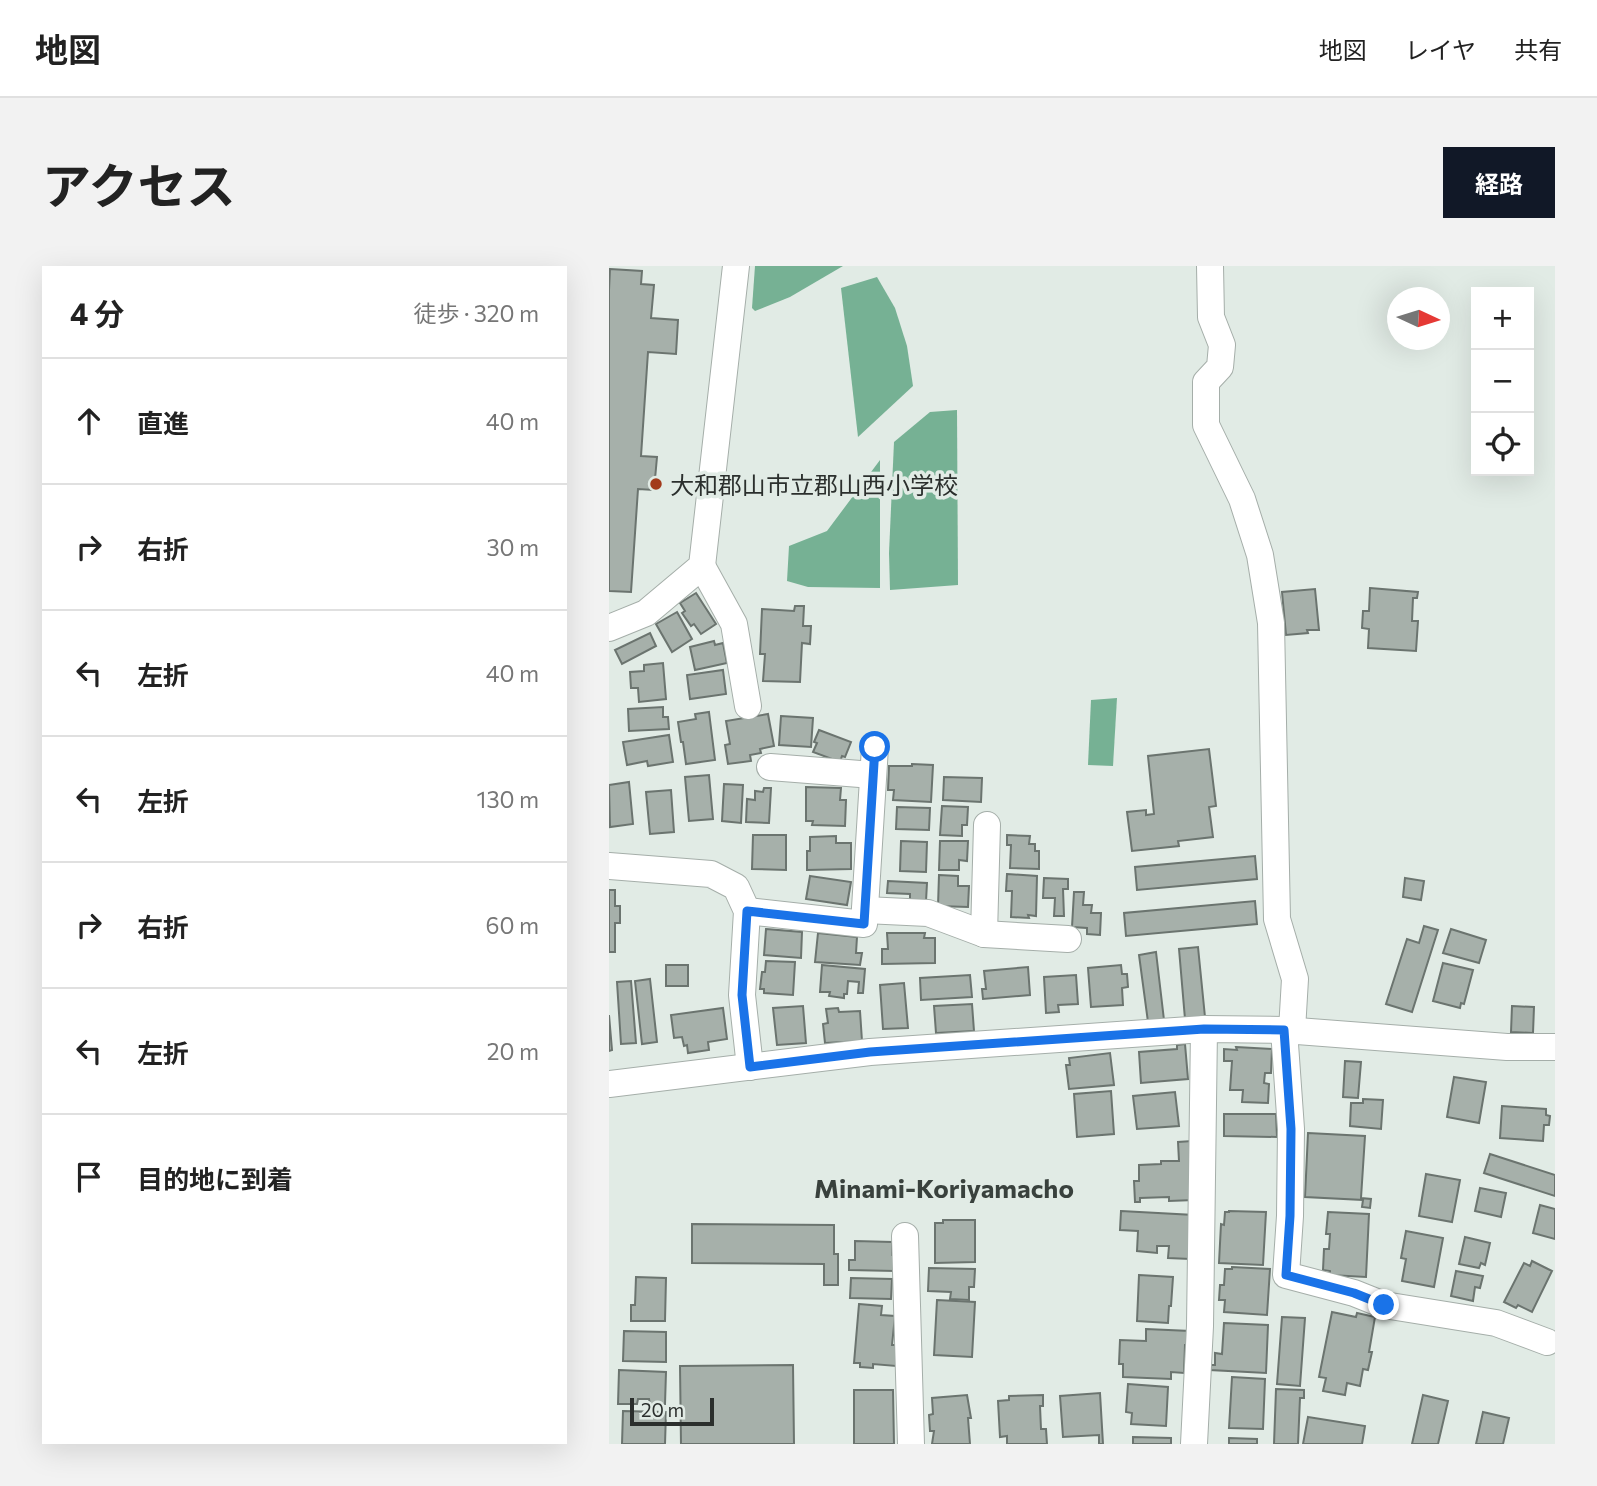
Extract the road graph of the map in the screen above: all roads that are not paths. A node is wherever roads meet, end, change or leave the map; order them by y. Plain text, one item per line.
1 (736, 266) edge
2 (1210, 266) edge
3 (702, 566) junction
4 (609, 628) edge
5 (748, 706) dead end
6 (875, 747) dead end
7 (770, 767) dead end
8 (873, 775) junction
9 (987, 825) dead end
10 (609, 866) edge
11 (865, 910) junction
12 (747, 911) junction
13 (984, 934) junction
14 (1068, 939) dead end
15 (1204, 1029) junction
16 (1288, 1030) junction
17 (1555, 1047) edge
18 (750, 1067) junction
19 (609, 1084) edge
20 (905, 1236) dead end
21 (1547, 1342) dead end
22 (911, 1444) edge
23 (1194, 1444) edge

1 - 3 street
2 - 16 street
3 - 4 street
3 - 5 street
6 - 8 street
7 - 8 street
8 - 11 street
9 - 13 street
10 - 12 street
11 - 12 street
11 - 13 street
12 - 18 street
13 - 14 street
15 - 16 street
15 - 18 street
15 - 23 street
16 - 17 street
16 - 21 street
18 - 19 street
20 - 22 street

